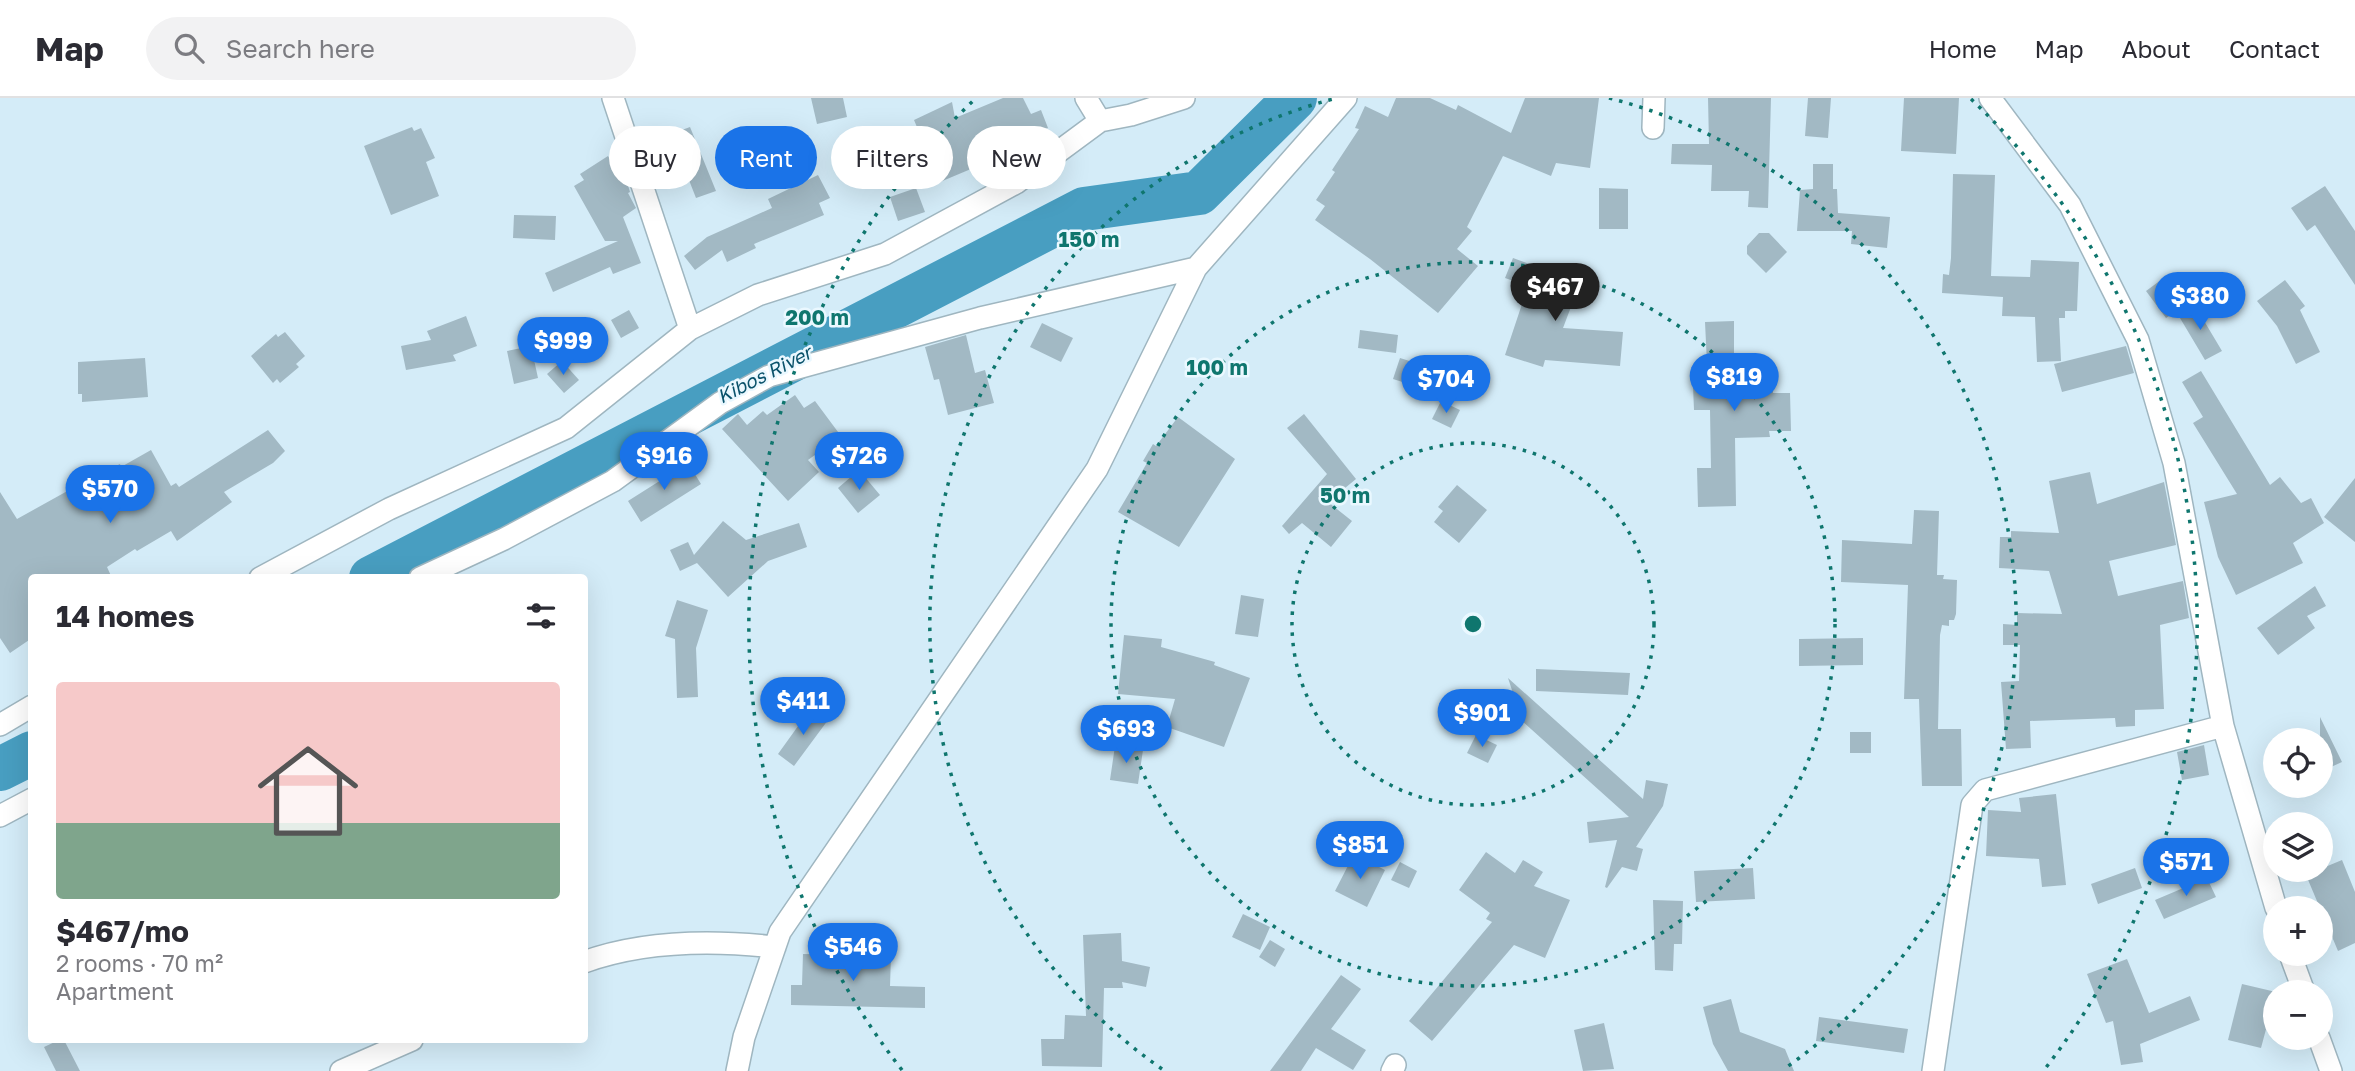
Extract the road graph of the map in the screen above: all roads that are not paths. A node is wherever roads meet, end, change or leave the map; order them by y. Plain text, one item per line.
1 (613, 98) edge
2 (1086, 98) edge
3 (1184, 98) edge
4 (1346, 98) edge
5 (1654, 98) edge
6 (1990, 98) edge
7 (1100, 121) junction
8 (1653, 128) dead end
9 (1196, 268) junction
10 (690, 329) junction
11 (267, 574) edge
12 (429, 574) edge
13 (28, 708) edge
14 (0, 725) edge
15 (2223, 726) junction
16 (28, 801) edge
17 (0, 816) edge
18 (2273, 896) edge
19 (775, 947) junction
20 (588, 960) edge
21 (405, 1043) edge
22 (2323, 1050) edge
23 (341, 1071) edge
24 (737, 1071) edge
25 (1933, 1071) edge
26 (2331, 1071) edge

1 - 10 street
2 - 7 street
3 - 7 street
4 - 9 street
5 - 8 street
6 - 15 street
7 - 10 street
9 - 12 street
9 - 19 street
10 - 11 street
13 - 14 street
15 - 18 street
15 - 25 street
16 - 17 street
19 - 20 street
19 - 24 street
21 - 23 street
22 - 26 street

